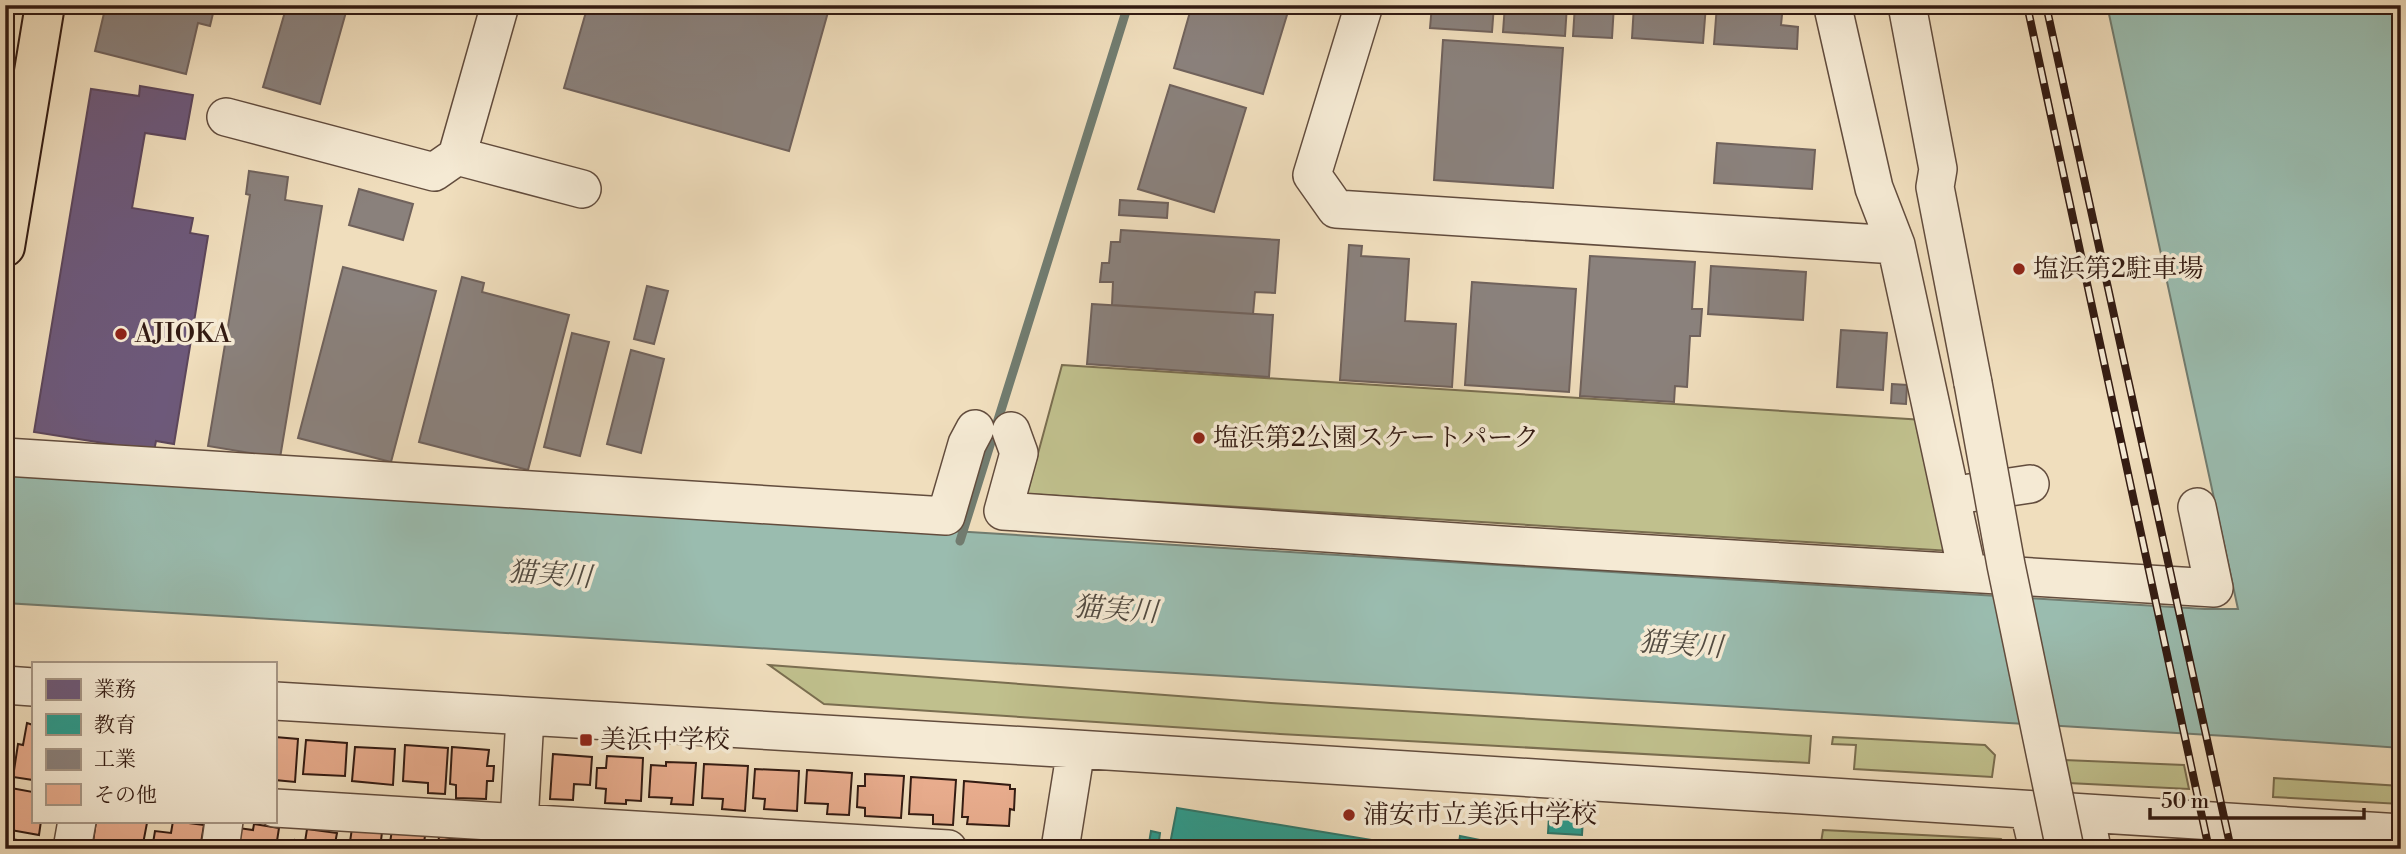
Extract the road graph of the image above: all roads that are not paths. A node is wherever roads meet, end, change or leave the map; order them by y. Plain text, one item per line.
1 (500, 5) edge
2 (1364, 5) edge
3 (1882, 5) edge
4 (1907, 5) edge
5 (1834, 9) edge
6 (44, 11) edge
7 (226, 117) dead end
8 (457, 156) junction
9 (1935, 187) junction
10 (582, 189) dead end
11 (1896, 245) junction
12 (5, 247) edge
13 (975, 429) dead end
14 (1011, 431) dead end
15 (5, 457) edge
16 (2030, 484) dead end
17 (1951, 496) junction
18 (2197, 507) dead end
19 (1967, 571) junction
20 (5, 685) edge
21 (32, 687) edge
22 (276, 701) edge
23 (525, 717) junction
24 (1076, 749) junction
25 (276, 808) edge
26 (2029, 811) junction
27 (2085, 813) junction
28 (77, 822) edge
29 (224, 822) edge
30 (519, 823) junction
31 (2401, 833) edge
32 (810, 845) edge
33 (72, 849) edge
34 (219, 849) edge
35 (948, 849) edge
36 (1060, 849) edge
37 (2038, 849) edge
38 (2065, 849) edge
39 (2092, 849) edge

1 - 8 street
2 - 11 street
3 - 9 street
4 - 9 street
5 - 11 street
6 - 12 highway
7 - 8 street
8 - 10 street
9 - 38 street, bridge
11 - 17 street
13 - 15 street
14 - 19 street
16 - 17 street
17 - 19 street
18 - 19 street
20 - 21 street
22 - 23 street
23 - 24 street
23 - 30 street
24 - 26 street
24 - 36 street
25 - 30 street
26 - 27 street
26 - 37 street
27 - 31 street
27 - 39 street
28 - 33 street
29 - 34 street
30 - 32 street
32 - 35 street

